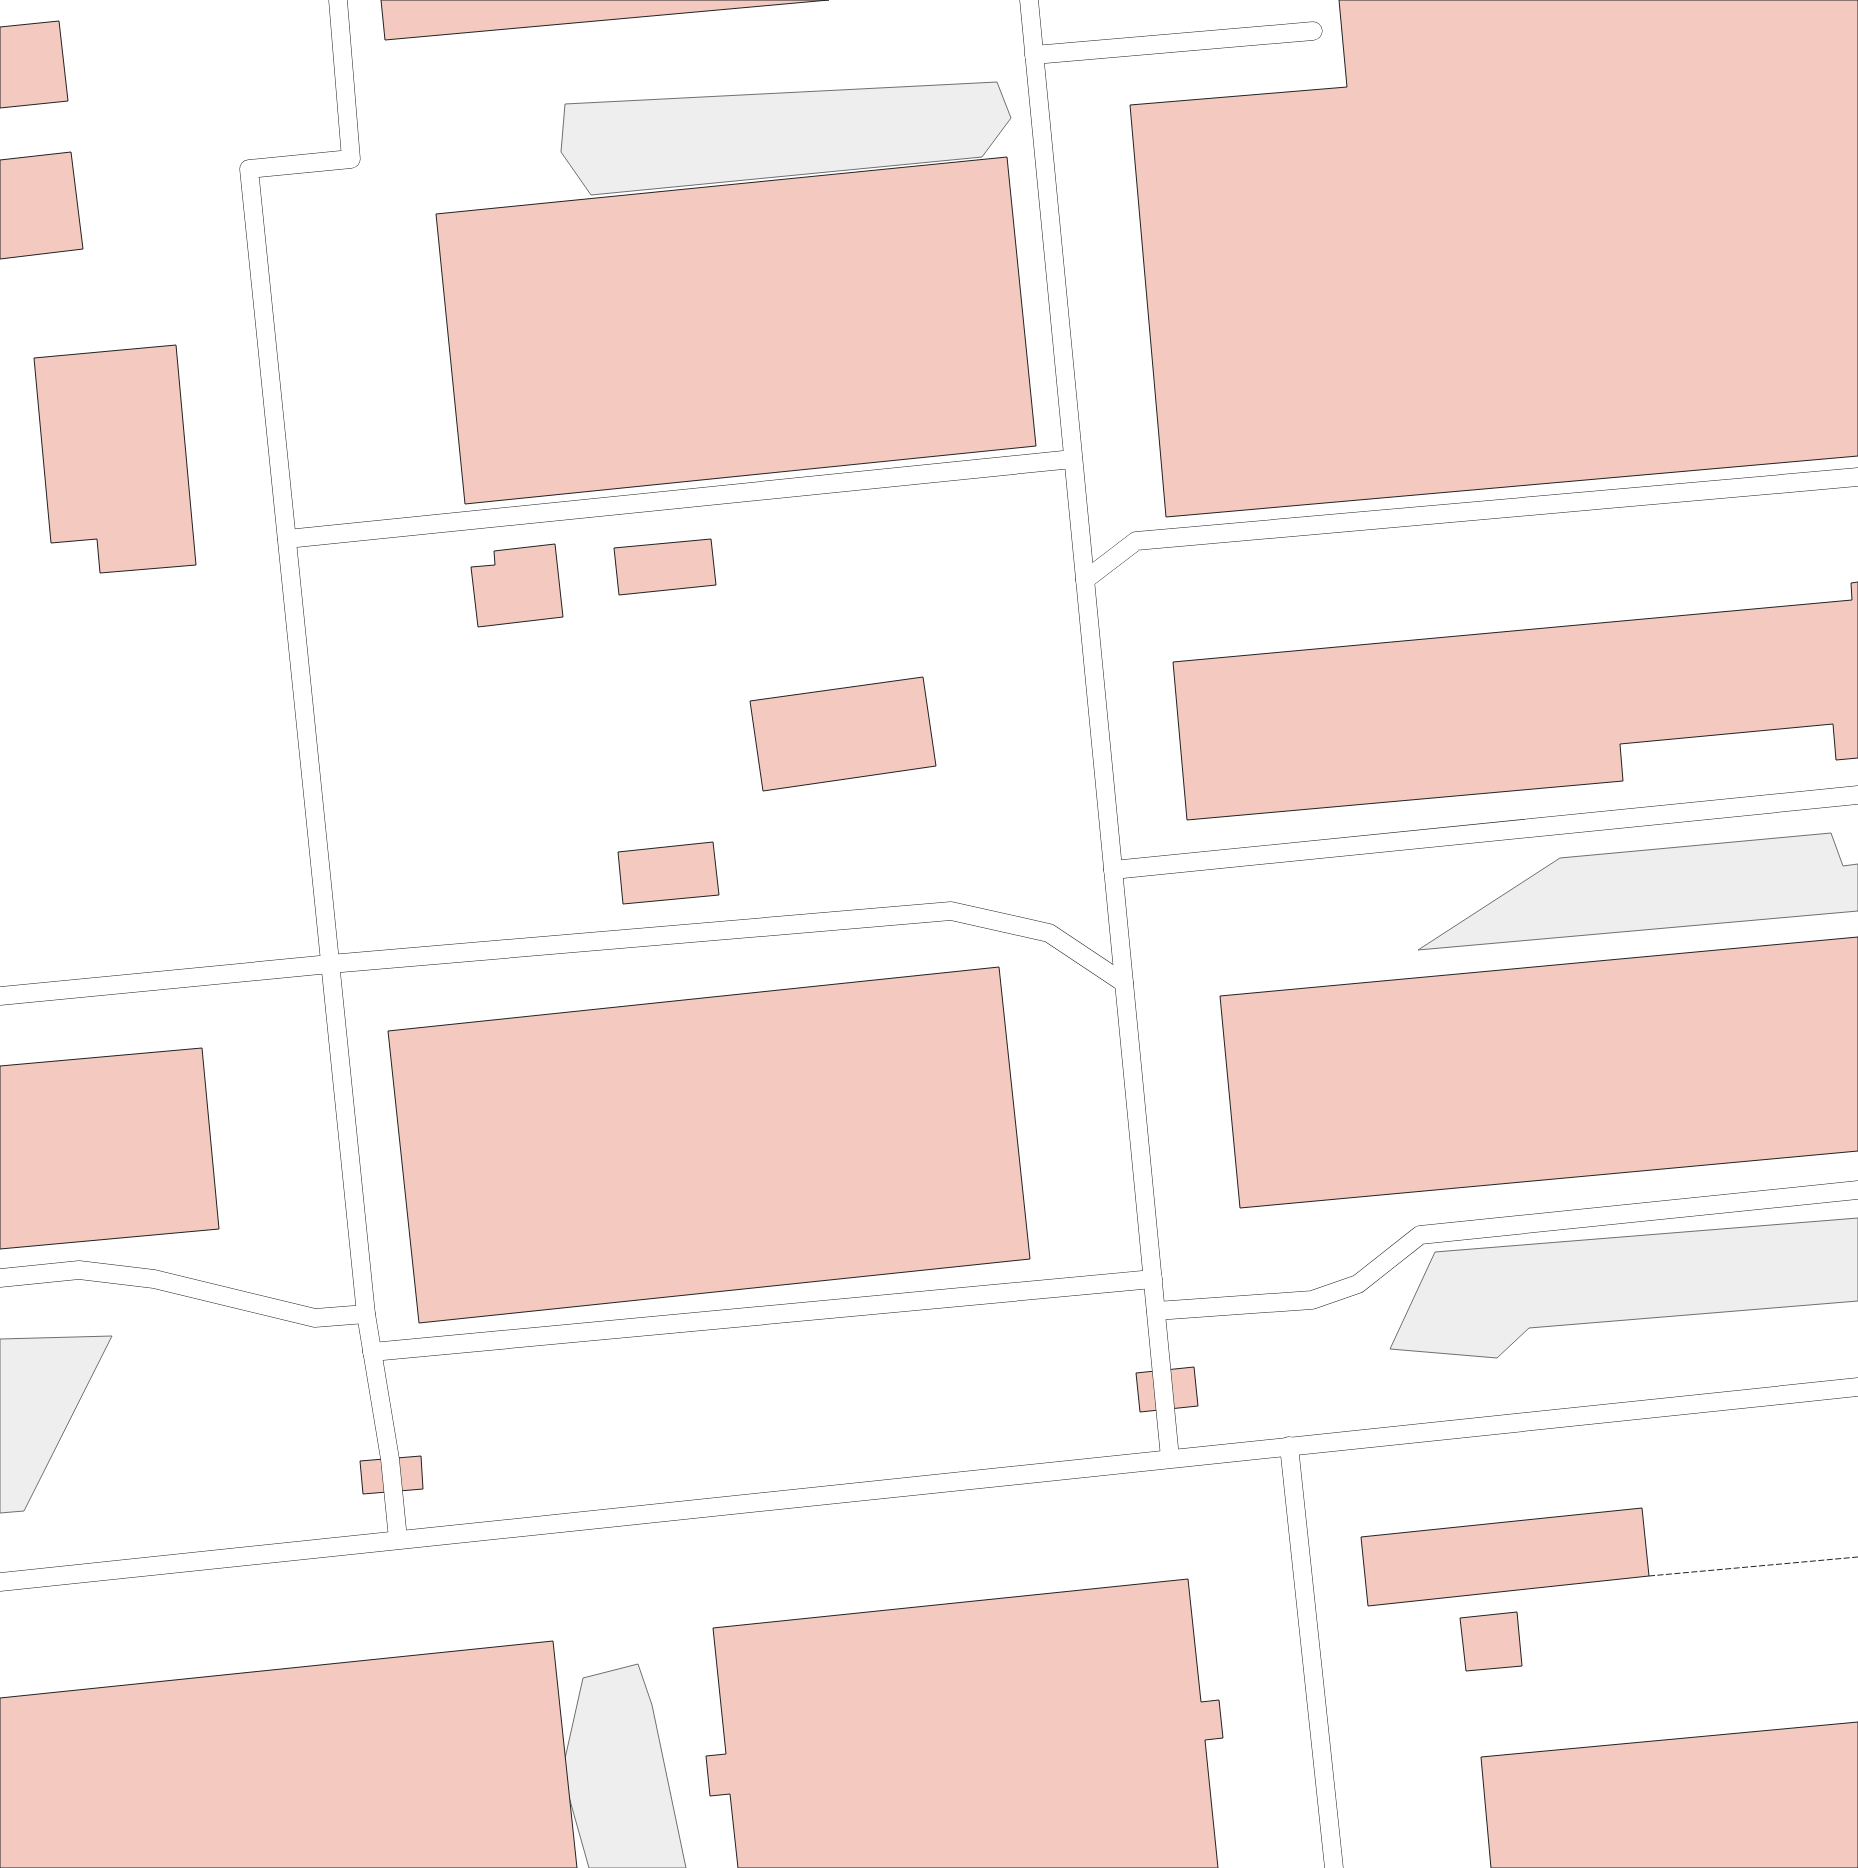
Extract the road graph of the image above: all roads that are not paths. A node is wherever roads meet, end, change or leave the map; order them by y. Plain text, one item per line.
1 (338, 0) edge
2 (1029, 0) edge
3 (1313, 31) dead end
4 (1034, 55) junction
5 (1073, 459) junction
6 (1858, 477) edge
7 (287, 539) junction
8 (1085, 580) junction
9 (1858, 795) edge
10 (1113, 870) junction
11 (330, 964) junction
12 (1124, 983) junction
13 (0, 996) edge
14 (1858, 1190) edge
15 (0, 1278) edge
16 (1153, 1279) junction
17 (1156, 1311) junction
18 (366, 1314) junction
19 (372, 1352) junction
20 (1858, 1387) edge
21 (1290, 1446) junction
22 (1170, 1458) junction
23 (398, 1539) junction
24 (0, 1582) edge
25 (1334, 1868) edge

1 - 7 lane
2 - 4 lane
3 - 4 lane
4 - 5 lane
5 - 7 lane
5 - 8 lane
6 - 8 lane
7 - 11 lane
8 - 10 lane
9 - 10 lane
10 - 12 lane
11 - 12 lane
11 - 13 lane
11 - 18 lane
12 - 16 lane
14 - 17 lane
15 - 18 lane
16 - 17 lane
16 - 19 lane
17 - 22 lane
18 - 19 lane
19 - 23 lane
20 - 21 lane
21 - 22 lane
21 - 25 lane
22 - 23 lane
23 - 24 lane

